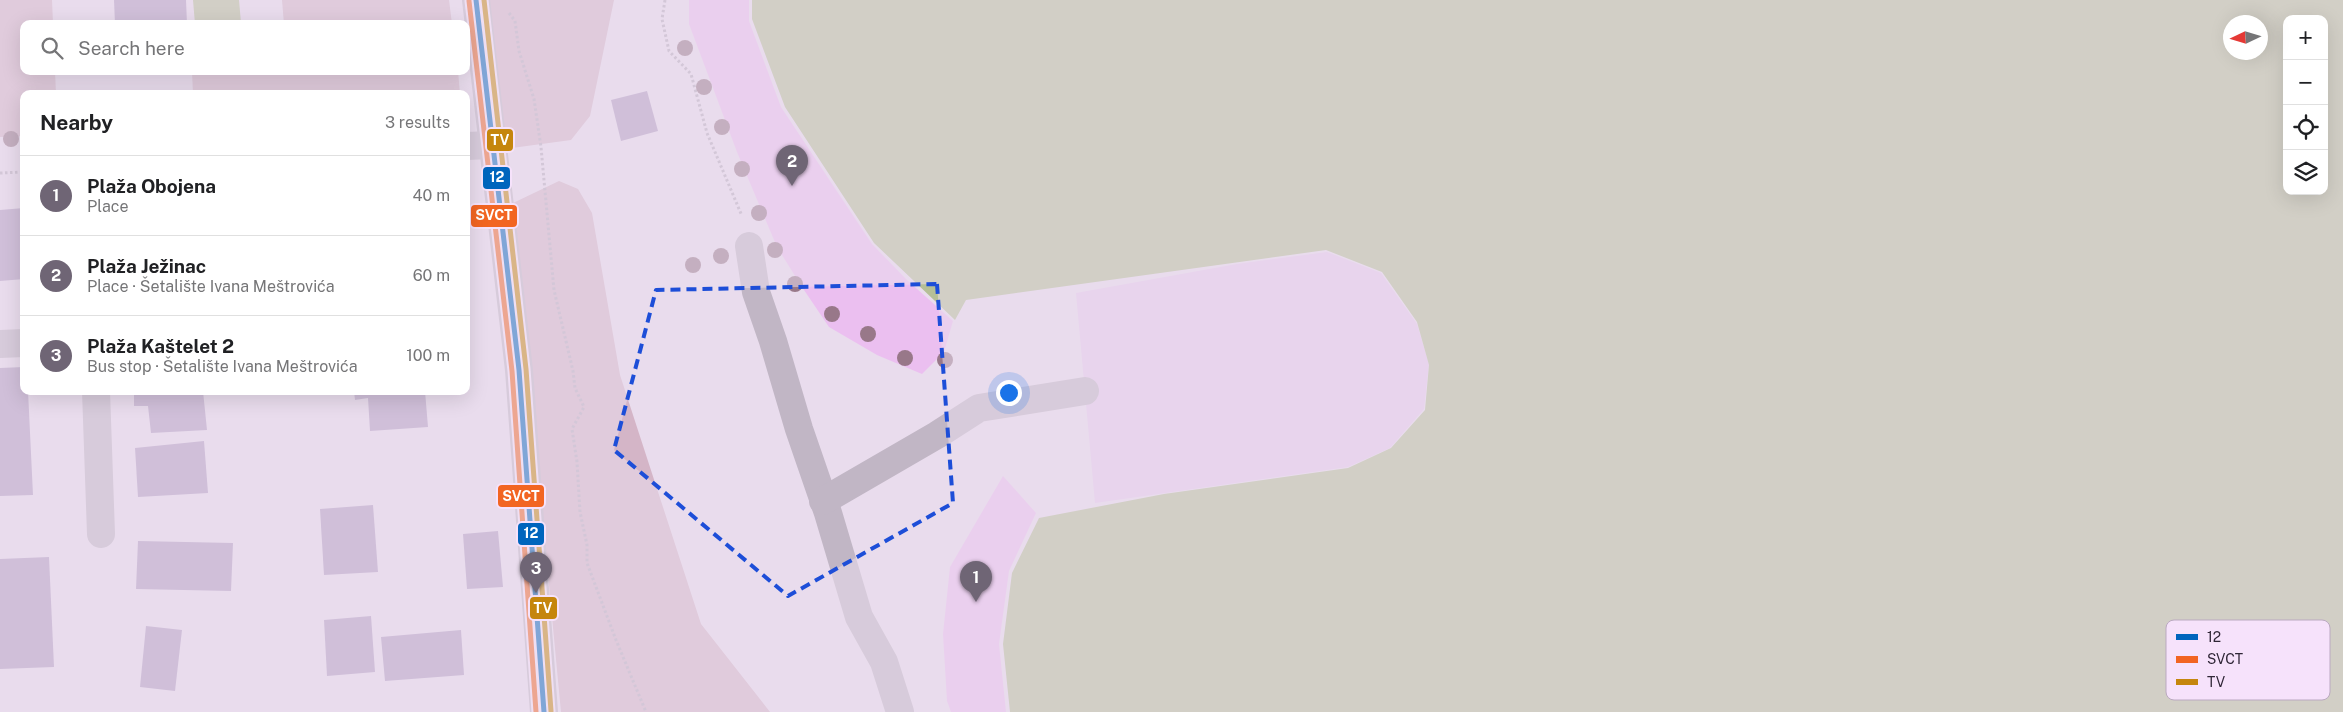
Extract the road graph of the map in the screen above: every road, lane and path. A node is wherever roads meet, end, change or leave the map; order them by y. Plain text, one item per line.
1 (476, 0) edge
2 (665, 0) edge
3 (505, 8) dead end
4 (493, 145) junction
5 (470, 146) edge
6 (20, 172) edge
7 (0, 173) edge
8 (749, 246) joint
9 (20, 343) edge
10 (0, 344) edge
11 (1085, 391) dead end
12 (96, 395) edge
13 (823, 501) junction
14 (101, 534) dead end
15 (544, 712) edge
16 (646, 712) edge
17 (900, 712) edge

1 - 4 street
2 - 8 path
3 - 16 path
4 - 5 street
4 - 15 street
6 - 7 path
8 - 13 street
9 - 10 street
11 - 13 street
12 - 14 street
13 - 17 street

